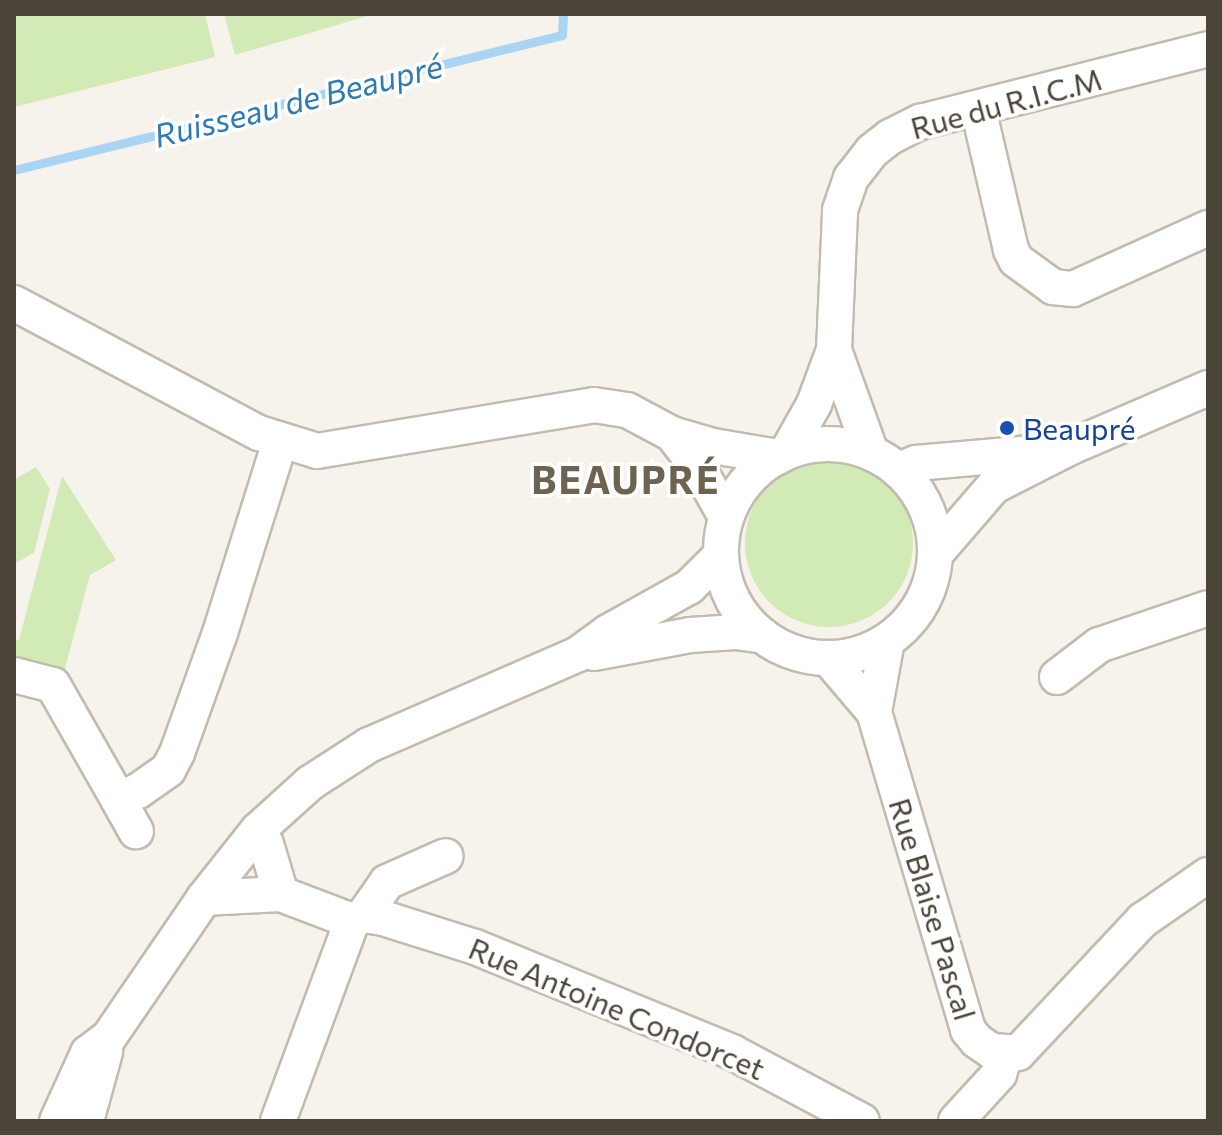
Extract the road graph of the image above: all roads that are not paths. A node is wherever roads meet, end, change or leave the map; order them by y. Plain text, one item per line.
1 (1208, 49) edge
2 (978, 108) junction
3 (1208, 228) edge
4 (18, 311) edge
5 (834, 350) junction
6 (1208, 388) edge
7 (672, 434) junction
8 (280, 442) junction
9 (1071, 447) junction
10 (783, 454) junction
11 (884, 461) junction
12 (726, 517) junction
13 (936, 553) junction
14 (721, 555) junction
15 (1208, 608) edge
16 (763, 636) junction
17 (887, 641) junction
18 (578, 654) junction
19 (828, 658) junction
20 (14, 675) edge
21 (1057, 677) dead end
22 (874, 712) junction
23 (118, 799) junction
24 (258, 830) junction
25 (136, 831) dead end
26 (446, 856) dead end
27 (1205, 884) edge
28 (281, 894) junction
29 (204, 898) junction
30 (358, 918) junction
31 (109, 1037) junction
32 (1005, 1054) junction
33 (57, 1121) edge
34 (86, 1121) edge
35 (278, 1121) edge
36 (862, 1121) edge
37 (956, 1121) edge

1 - 2 street, Rue du R.I.C.M
2 - 3 street
2 - 5 street, Rue du R.I.C.M
4 - 8 street
5 - 10 street, Rue du R.I.C.M
5 - 11 street, Rue du R.I.C.M
6 - 9 street
7 - 8 street
7 - 10 street
7 - 12 street
8 - 23 street
9 - 11 street
9 - 13 street
10 - 11 street
10 - 12 street
11 - 13 street
12 - 14 street
13 - 17 street
14 - 16 street
14 - 18 street
15 - 21 street
16 - 18 street
16 - 19 street
17 - 19 street
17 - 22 street, Rue Blaise Pascal
18 - 24 street
19 - 22 street, Rue Blaise Pascal
20 - 23 street
22 - 32 street, Rue Blaise Pascal
23 - 25 street
24 - 28 street
24 - 29 street
26 - 30 street
27 - 32 street
28 - 29 street, Rue Antoine Condorcet
28 - 30 street, Rue Antoine Condorcet
29 - 31 street
30 - 35 street
30 - 36 street, Rue Antoine Condorcet
31 - 33 street
31 - 34 street
32 - 37 street

